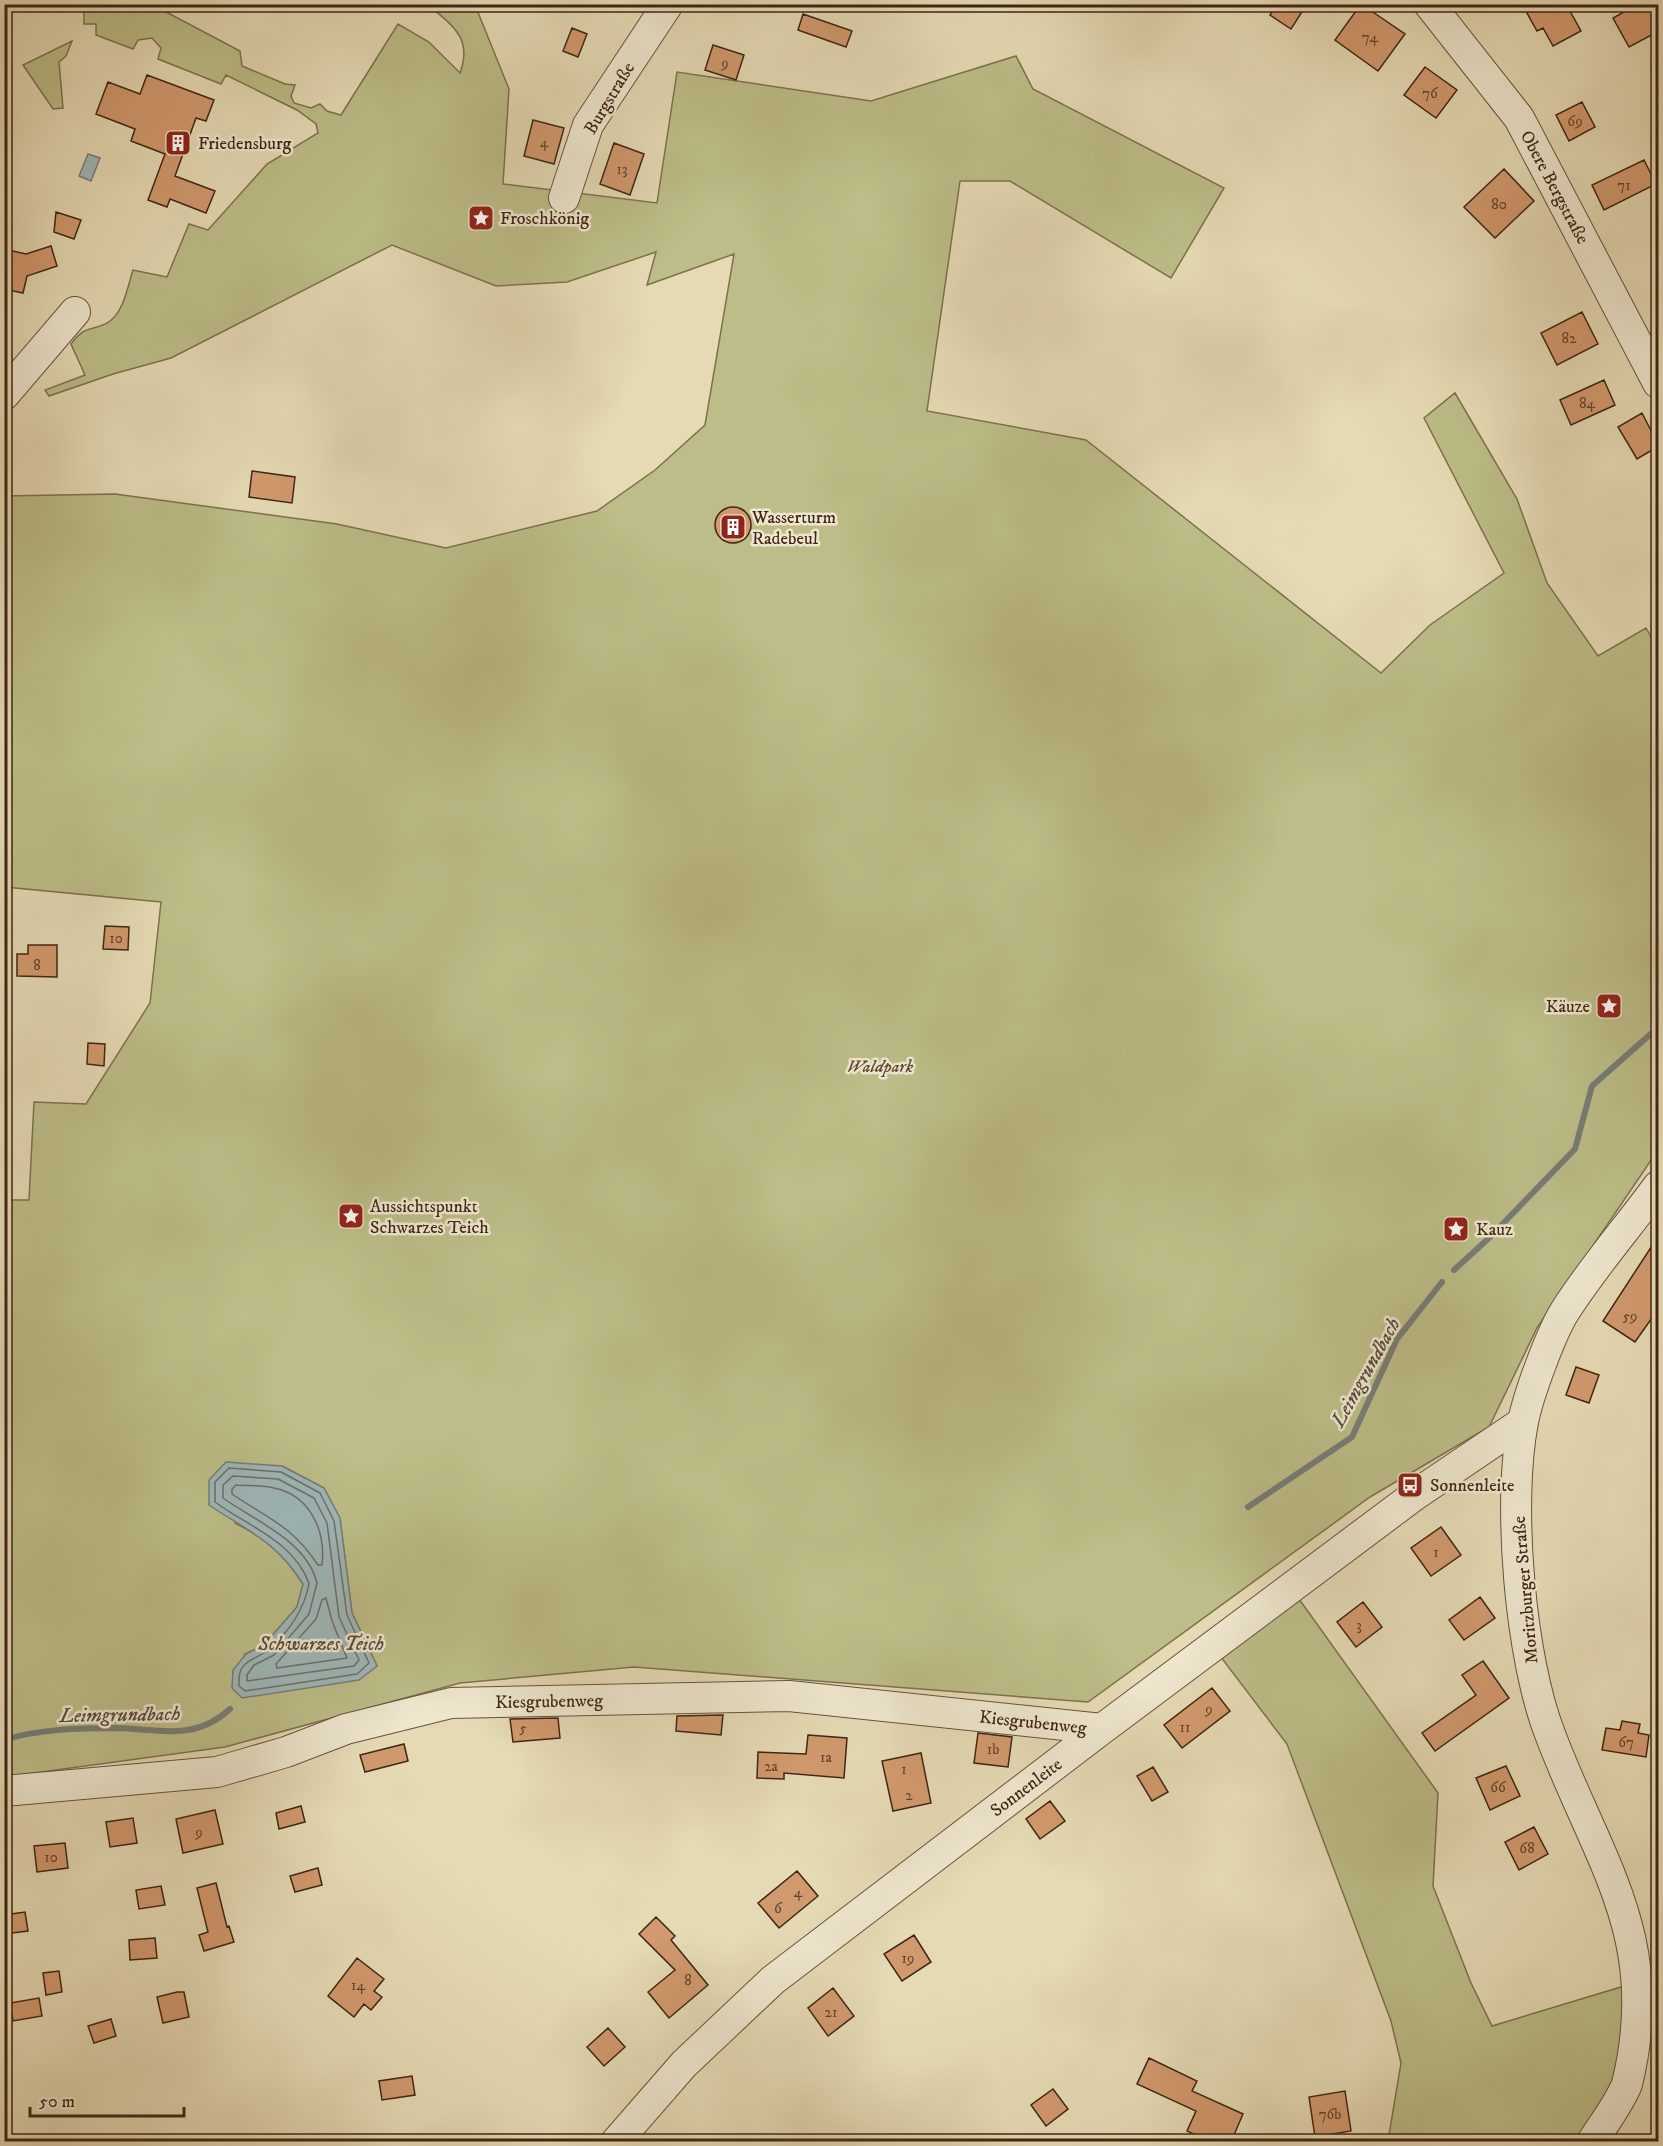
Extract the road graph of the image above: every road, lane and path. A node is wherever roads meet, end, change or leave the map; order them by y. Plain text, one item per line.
1 (668, 4) edge
2 (1429, 4) edge
3 (564, 198) dead end
4 (75, 312) dead end
5 (1659, 383) edge
6 (4, 395) edge
7 (1659, 1186) edge
8 (1522, 1422) junction
9 (1102, 1729) junction
10 (4, 1791) edge
11 (616, 2142) edge
12 (1592, 2142) edge

1 - 3 street, Burgstraße
2 - 5 street, Obere Bergstraße
4 - 6 street
7 - 8 street, Moritzburger Straße
8 - 9 street, Sonnenleite
8 - 12 street, Moritzburger Straße
9 - 10 street, Kiesgrubenweg
9 - 11 street, Sonnenleite

